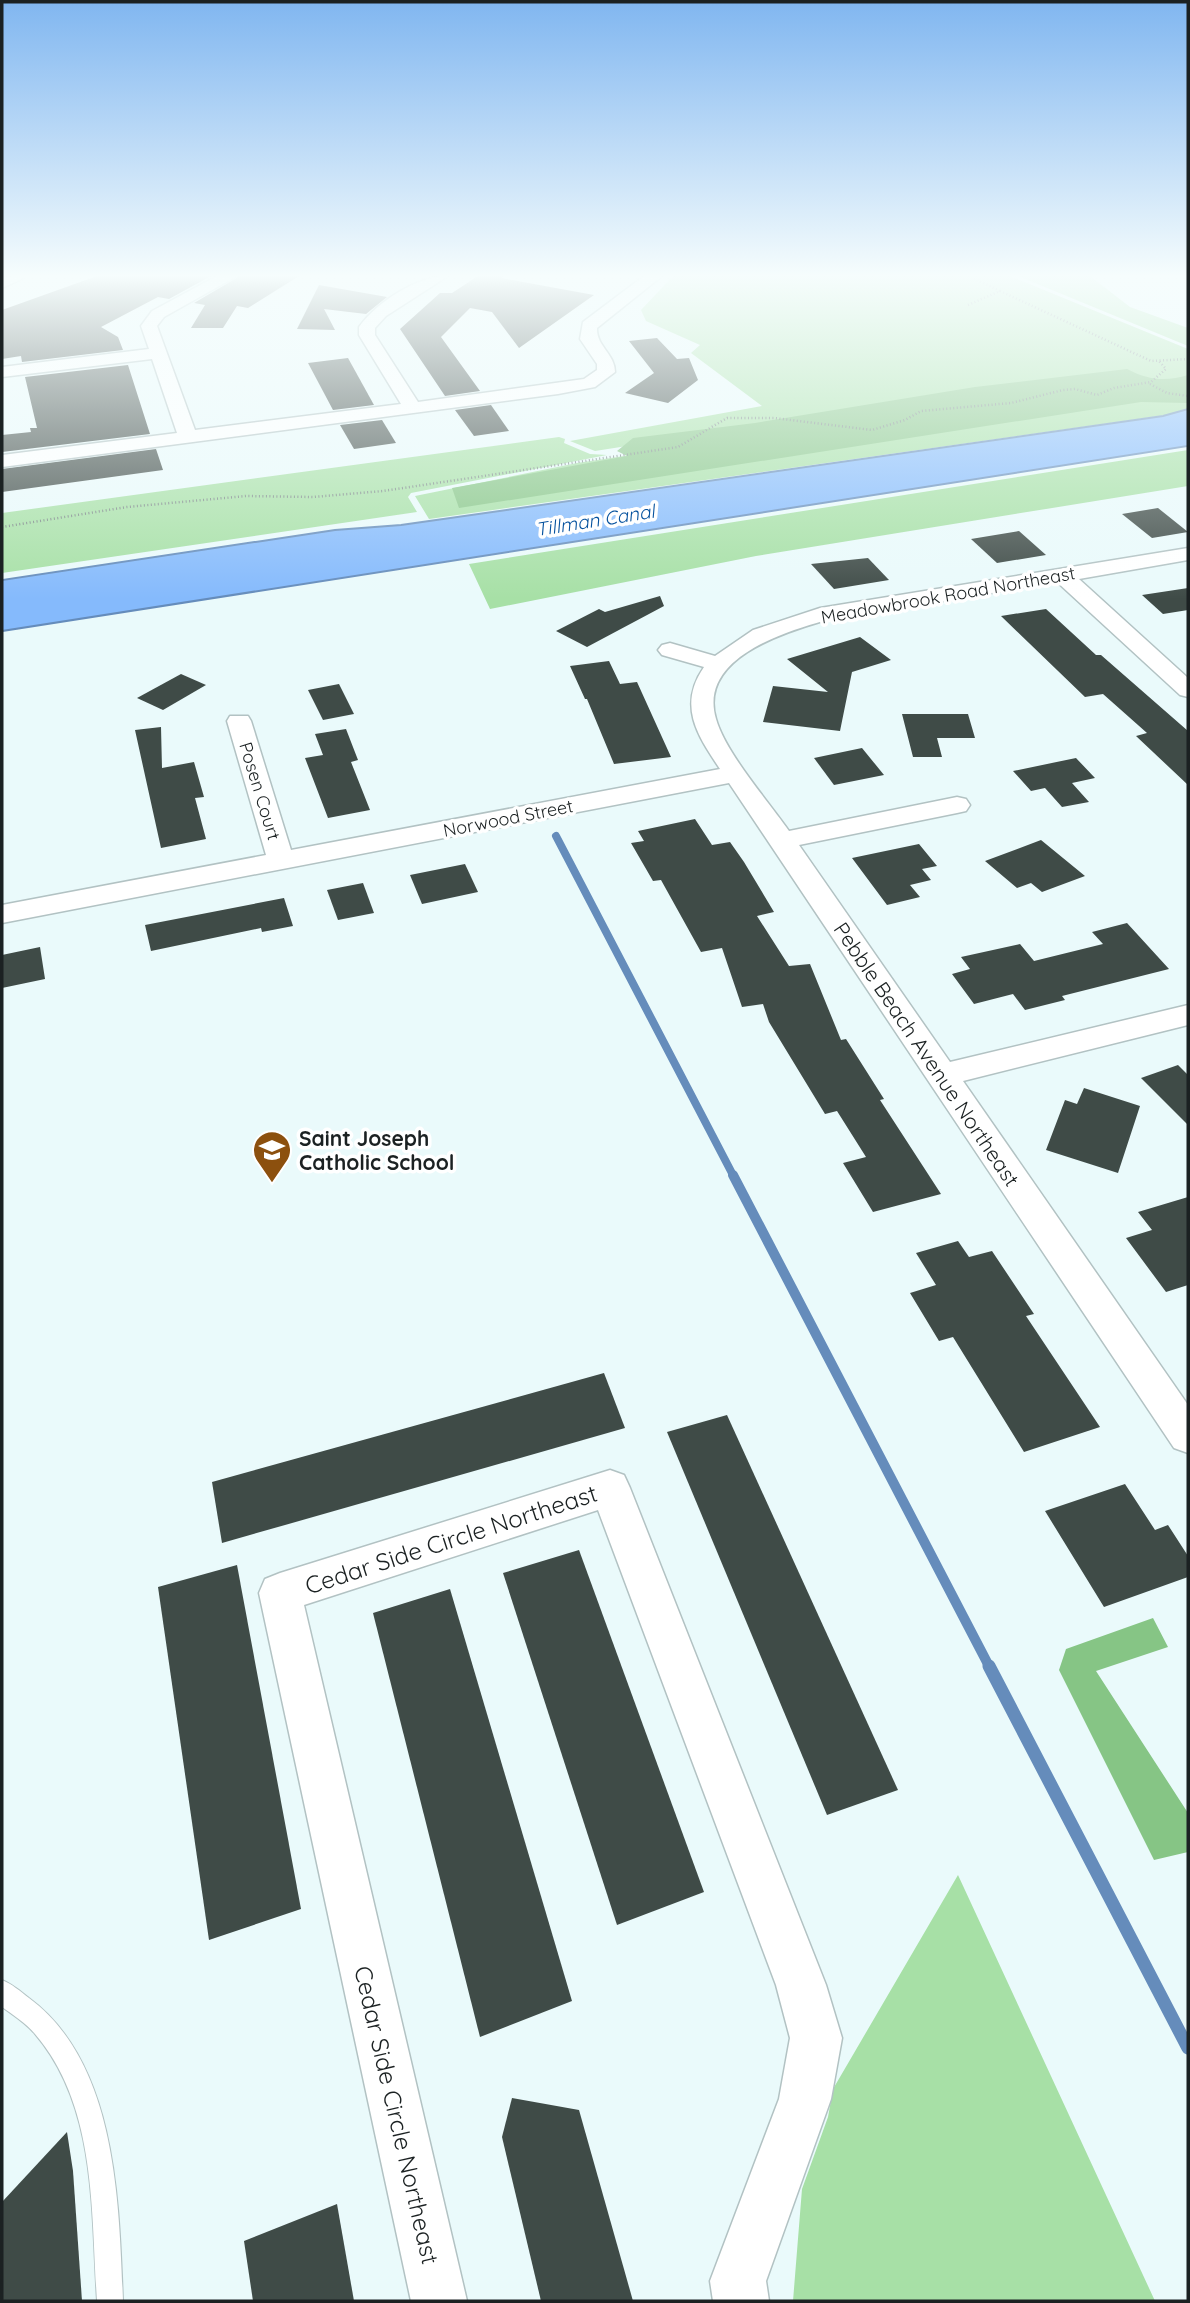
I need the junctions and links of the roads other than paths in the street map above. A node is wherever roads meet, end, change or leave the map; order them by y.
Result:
1 (168, 383) edge
2 (398, 383) edge
3 (582, 383) edge
4 (413, 408) junction
5 (188, 436) junction
6 (2, 461) edge
7 (1188, 554) edge
8 (1062, 575) junction
9 (670, 650) dead end
10 (718, 664) junction
11 (1188, 690) edge
12 (239, 721) dead end
13 (736, 774) junction
14 (957, 805) dead end
15 (782, 841) junction
16 (281, 861) junction
17 (2, 914) edge
18 (1188, 1015) edge
19 (941, 1075) junction
20 (1188, 1436) edge
21 (2, 1992) edge
22 (110, 2301) edge
23 (439, 2301) edge
24 (741, 2301) edge

1 - 5 street
2 - 4 street
3 - 4 street
4 - 5 street
5 - 6 street
7 - 8 street, Meadowbrook Road Northeast
8 - 10 street, Meadowbrook Road Northeast
8 - 11 street
9 - 10 street
10 - 13 street, Pebble Beach Avenue Northeast
12 - 16 street, Posen Court
13 - 15 street, Pebble Beach Avenue Northeast
13 - 16 street, Norwood Street
14 - 15 street
15 - 19 street, Pebble Beach Avenue Northeast
16 - 17 street, Norwood Street
18 - 19 street
19 - 20 street, Pebble Beach Avenue Northeast
21 - 22 lane
23 - 24 street, Cedar Side Circle Northeast

